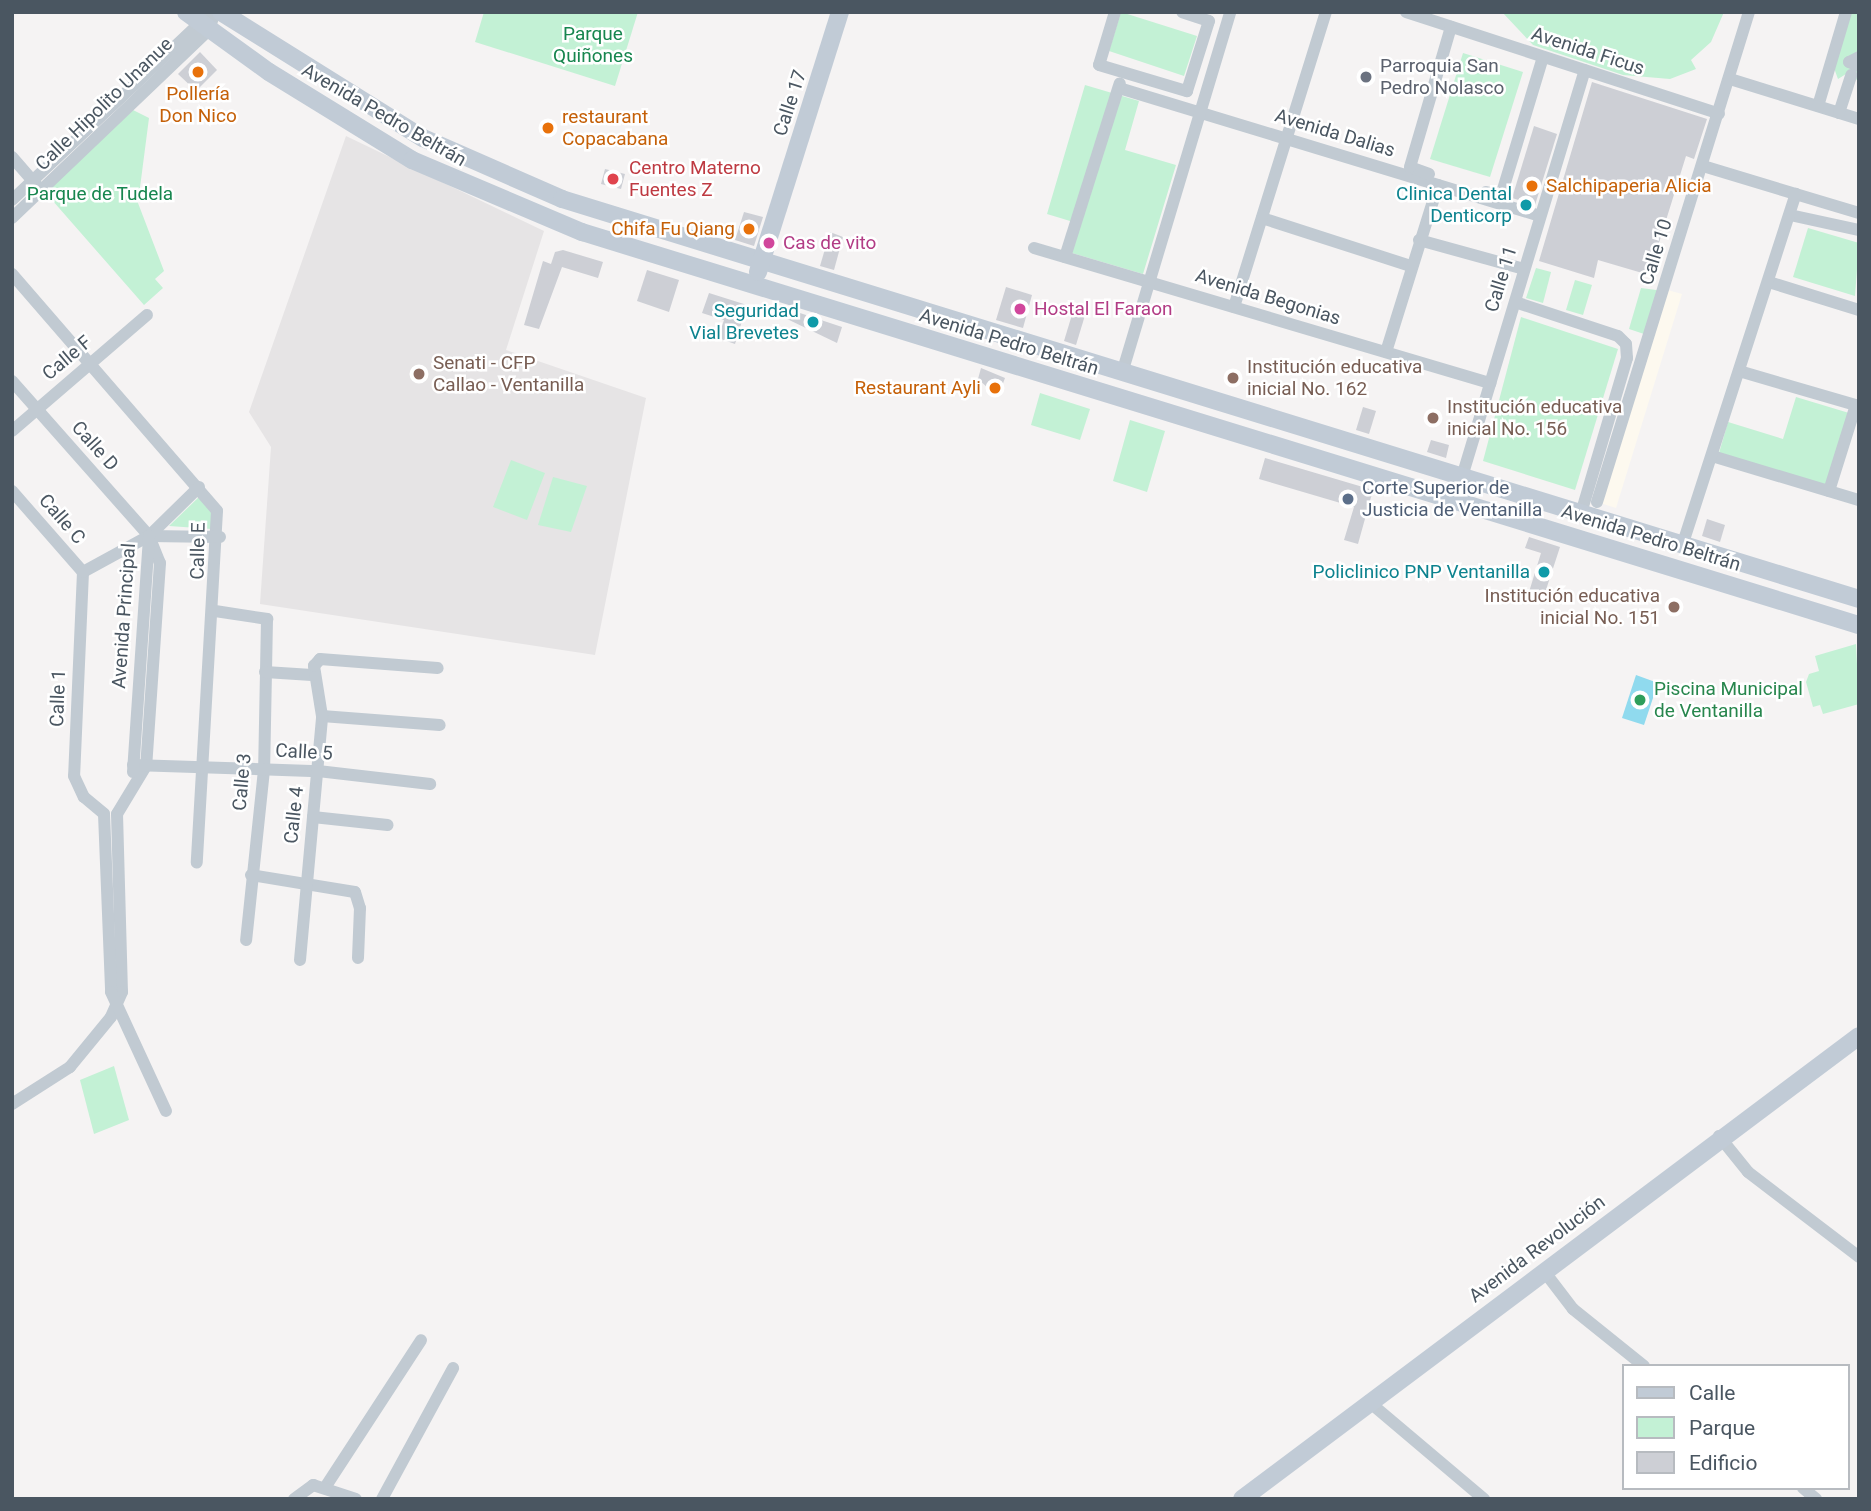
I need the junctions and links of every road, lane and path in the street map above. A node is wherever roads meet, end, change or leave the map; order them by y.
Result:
1 (215, 12) edge
2 (221, 12) edge
3 (841, 12) edge
4 (1115, 12) edge
5 (1182, 12) edge
6 (1230, 12) edge
7 (1326, 12) edge
8 (1406, 12) edge
9 (1749, 12) edge
10 (1846, 12) edge
11 (200, 19) edge
12 (1451, 27) junction
13 (1543, 57) junction
14 (1857, 60) edge
15 (1585, 71) junction
16 (1123, 72) junction
17 (1730, 79) junction
18 (1119, 88) junction
19 (1818, 106) junction
20 (1200, 113) junction
21 (1839, 113) junction
22 (1719, 114) junction
23 (1858, 118) edge
24 (1287, 139) junction
25 (12, 158) edge
26 (1703, 166) junction
27 (1438, 185) junction
28 (37, 187) junction
29 (1796, 194) junction
30 (12, 200) edge
31 (1859, 213) edge
32 (1790, 215) junction
33 (1540, 216) junction
34 (12, 218) edge
35 (1262, 218) junction
36 (1859, 230) edge
37 (1419, 240) junction
38 (1034, 248) dead end
39 (1065, 257) junction
40 (761, 263) junction
41 (1411, 265) junction
42 (1524, 269) junction
43 (12, 274) edge
44 (1149, 282) junction
45 (1772, 283) junction
46 (754, 286) junction
47 (1515, 302) junction
48 (1234, 307) junction
49 (1859, 310) edge
50 (148, 315) dead end
51 (1386, 352) junction
52 (90, 364) junction
53 (1739, 371) junction
54 (1122, 373) junction
55 (12, 381) edge
56 (1490, 383) junction
57 (1857, 406) edge
58 (37, 410) junction
59 (1266, 417) junction
60 (12, 431) edge
61 (1259, 441) junction
62 (1712, 456) junction
63 (1462, 477) junction
64 (199, 487) junction
65 (12, 491) edge
66 (1829, 491) junction
67 (1455, 500) junction
68 (1859, 500) edge
69 (1597, 502) dead end
70 (1581, 513) junction
71 (149, 536) junction
72 (219, 537) junction
73 (1683, 543) junction
74 (83, 572) junction
75 (1859, 600) edge
76 (215, 611) junction
77 (1859, 625) edge
78 (438, 668) dead end
79 (265, 672) junction
80 (312, 675) junction
81 (322, 716) junction
82 (440, 725) dead end
83 (140, 766) junction
84 (264, 769) junction
85 (205, 770) junction
86 (318, 771) junction
87 (430, 784) dead end
88 (111, 814) junction
89 (313, 817) junction
90 (388, 825) dead end
91 (197, 862) dead end
92 (251, 875) junction
93 (307, 883) junction
94 (246, 940) dead end
95 (358, 958) dead end
96 (300, 960) dead end
97 (116, 1007) junction
98 (1859, 1036) edge
99 (12, 1104) edge
100 (166, 1111) dead end
101 (1719, 1136) junction
102 (1859, 1257) edge
103 (1544, 1271) junction
104 (421, 1340) dead end
105 (1642, 1364) edge
106 (453, 1368) dead end
107 (1368, 1401) junction
108 (326, 1486) junction
109 (294, 1499) edge
110 (356, 1499) edge
111 (382, 1499) edge
112 (1242, 1499) edge
113 (1484, 1499) edge

1 - 11 street, Calle Hipolito Unanue
2 - 40 main road, Avenida Pedro Beltrán
3 - 40 main road, Calle 17
4 - 16 street
5 - 16 street
6 - 20 street
7 - 24 street
8 - 12 street, Avenida Ficus
9 - 17 street, Calle 10
10 - 19 street
11 - 28 street, Calle Hipolito Unanue
11 - 46 main road, Avenida Pedro Beltrán
12 - 13 street, Avenida Ficus
12 - 13 street, Avenida Dalias
13 - 15 street, Avenida Ficus
14 - 21 street
15 - 22 street, Avenida Ficus
15 - 33 street, Calle 11
16 - 18 street
17 - 19 street
17 - 22 street, Calle 10
18 - 20 street, Avenida Dalias
18 - 39 street
19 - 21 street
20 - 24 street, Avenida Dalias
20 - 44 street
21 - 23 street
22 - 26 street, Calle 10
24 - 27 street, Avenida Dalias
24 - 35 street
25 - 28 street
26 - 29 street
26 - 69 street, Calle 10
27 - 33 street, Avenida Dalias
27 - 37 street
28 - 30 street, Calle Hipolito Unanue
28 - 34 street, Calle Hipolito Unanue
29 - 31 street
29 - 32 street
32 - 36 street
32 - 45 street
33 - 42 street, Calle 11
35 - 41 street
35 - 48 street
37 - 41 street
37 - 42 street
38 - 39 street, Avenida Begonias
39 - 44 street, Avenida Begonias
40 - 46 main road, Calle 17
40 - 54 main road, Avenida Pedro Beltrán
41 - 51 street
42 - 47 street, Calle 11
43 - 52 street, Calle E
44 - 48 street, Avenida Begonias
44 - 54 street
45 - 49 street
45 - 53 street
46 - 61 main road, Avenida Pedro Beltrán
47 - 56 street, Calle 11
47 - 70 street
48 - 51 street, Avenida Begonias
50 - 52 street, Calle F
51 - 56 street, Avenida Begonias
52 - 58 street, Calle F
52 - 64 street, Calle E
53 - 57 street
53 - 62 street
54 - 59 main road, Avenida Pedro Beltrán
55 - 58 street, Calle D
56 - 63 street, Calle 11
57 - 66 street
58 - 60 street, Calle F
58 - 71 street, Calle D
59 - 61 main road
59 - 63 main road, Avenida Pedro Beltrán
61 - 67 main road, Avenida Pedro Beltrán
62 - 66 street
62 - 73 street
63 - 67 street, Calle 11
63 - 70 main road, Avenida Pedro Beltrán
64 - 71 street
64 - 72 street, Calle E
65 - 74 street, Calle C
66 - 68 street
67 - 77 main road, Avenida Pedro Beltrán
70 - 73 main road, Avenida Pedro Beltrán
71 - 72 street
71 - 74 street
71 - 83 street, Avenida Principal
72 - 76 street, Calle E
73 - 75 main road, Avenida Pedro Beltrán
74 - 88 street, Calle 1
76 - 79 street, Calle 3
76 - 85 street, Calle E
78 - 80 street
79 - 80 street
79 - 84 street, Calle 3
80 - 81 street, Calle 4
81 - 82 street
81 - 86 street, Calle 4
83 - 85 street, Calle 5
83 - 88 street
84 - 85 street, Calle 5
84 - 86 street, Calle 5
84 - 92 street, Calle 3
85 - 91 street, Calle E
86 - 87 street, Calle 5
86 - 89 street, Calle 4
88 - 97 street
88 - 97 street
89 - 90 street
89 - 93 street, Calle 4
92 - 93 street
92 - 94 street, Calle 3
93 - 95 street
93 - 96 street, Calle 4
97 - 99 street
97 - 100 street
98 - 101 main road, Avenida Revolución
101 - 102 street
101 - 103 main road, Avenida Revolución
103 - 105 street
103 - 107 main road, Avenida Revolución
104 - 108 street
106 - 111 street
107 - 112 main road, Avenida Revolución
107 - 113 street
108 - 109 street
108 - 110 street

